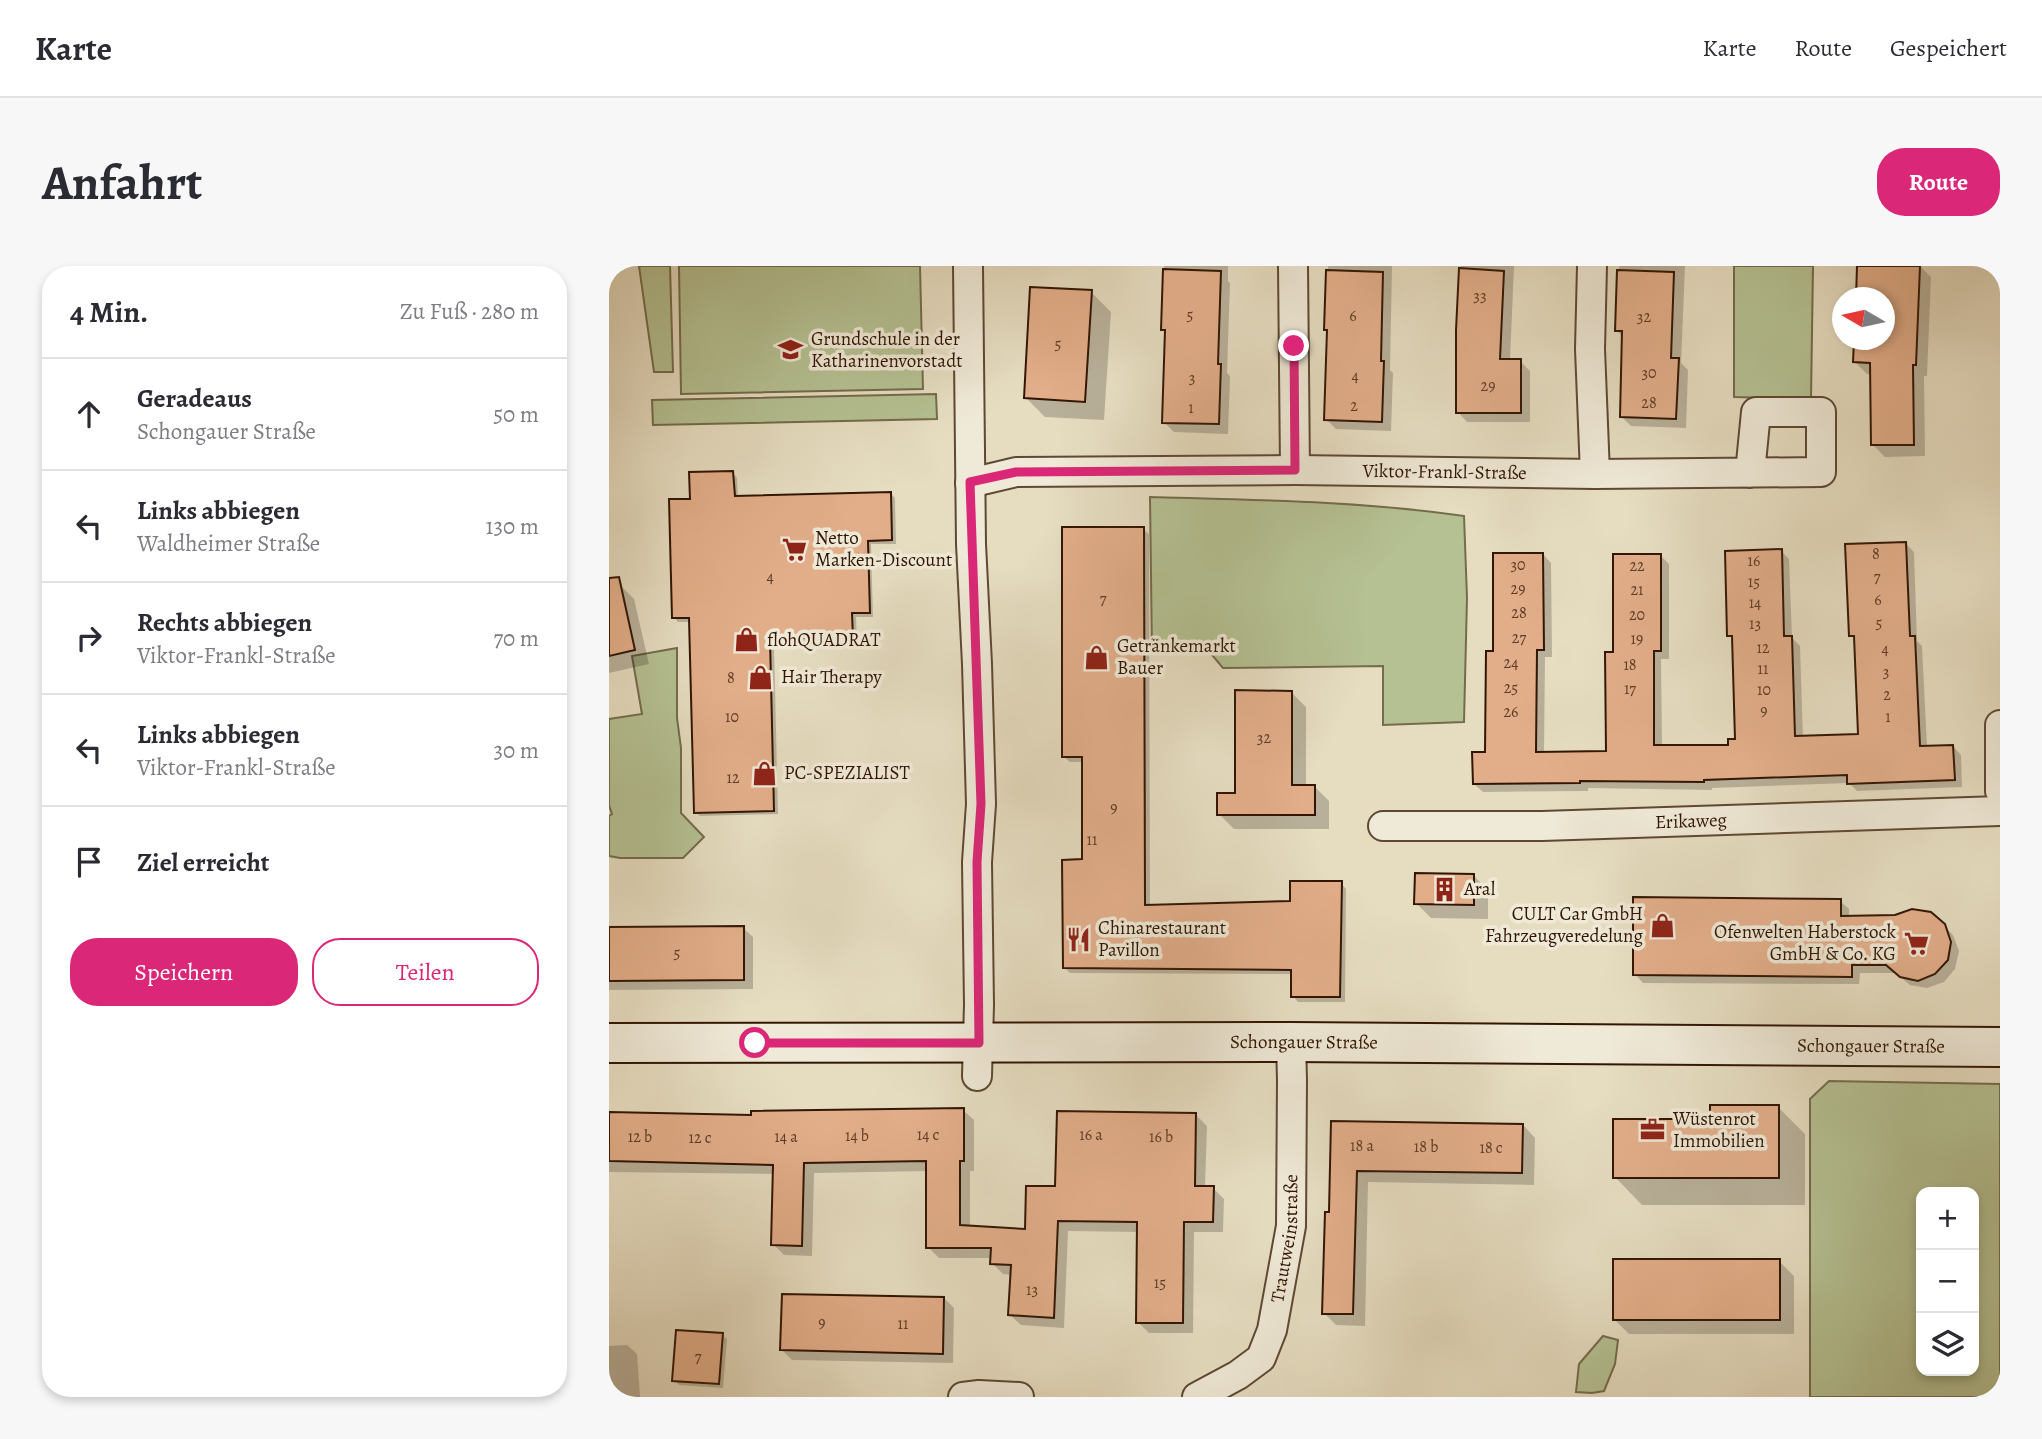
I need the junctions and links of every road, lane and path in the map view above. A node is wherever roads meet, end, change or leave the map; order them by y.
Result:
1 (968, 266) edge
2 (1293, 266) edge
3 (1592, 266) edge
4 (1295, 470) junction
5 (1750, 473) dead end
6 (1595, 474) junction
7 (970, 482) junction
8 (2000, 725) edge
9 (2000, 747) edge
10 (2000, 791) edge
11 (2000, 811) edge
12 (1383, 826) dead end
13 (1291, 1042) junction
14 (609, 1043) edge
15 (2000, 1046) edge
16 (978, 1060) junction
17 (963, 1397) edge
18 (1019, 1397) edge
19 (1198, 1397) edge

1 - 7 street
2 - 4 street
3 - 6 street
4 - 6 street, Viktor-Frankl-Straße
4 - 7 street, Viktor-Frankl-Straße
5 - 6 street, Viktor-Frankl-Straße
7 - 16 street
8 - 9 street
9 - 10 street
11 - 12 street, Erikaweg
13 - 15 main road, Schongauer Straße
13 - 16 main road, Schongauer Straße
13 - 19 street, Trautweinstraße
14 - 16 main road, Schongauer Straße
17 - 18 street

